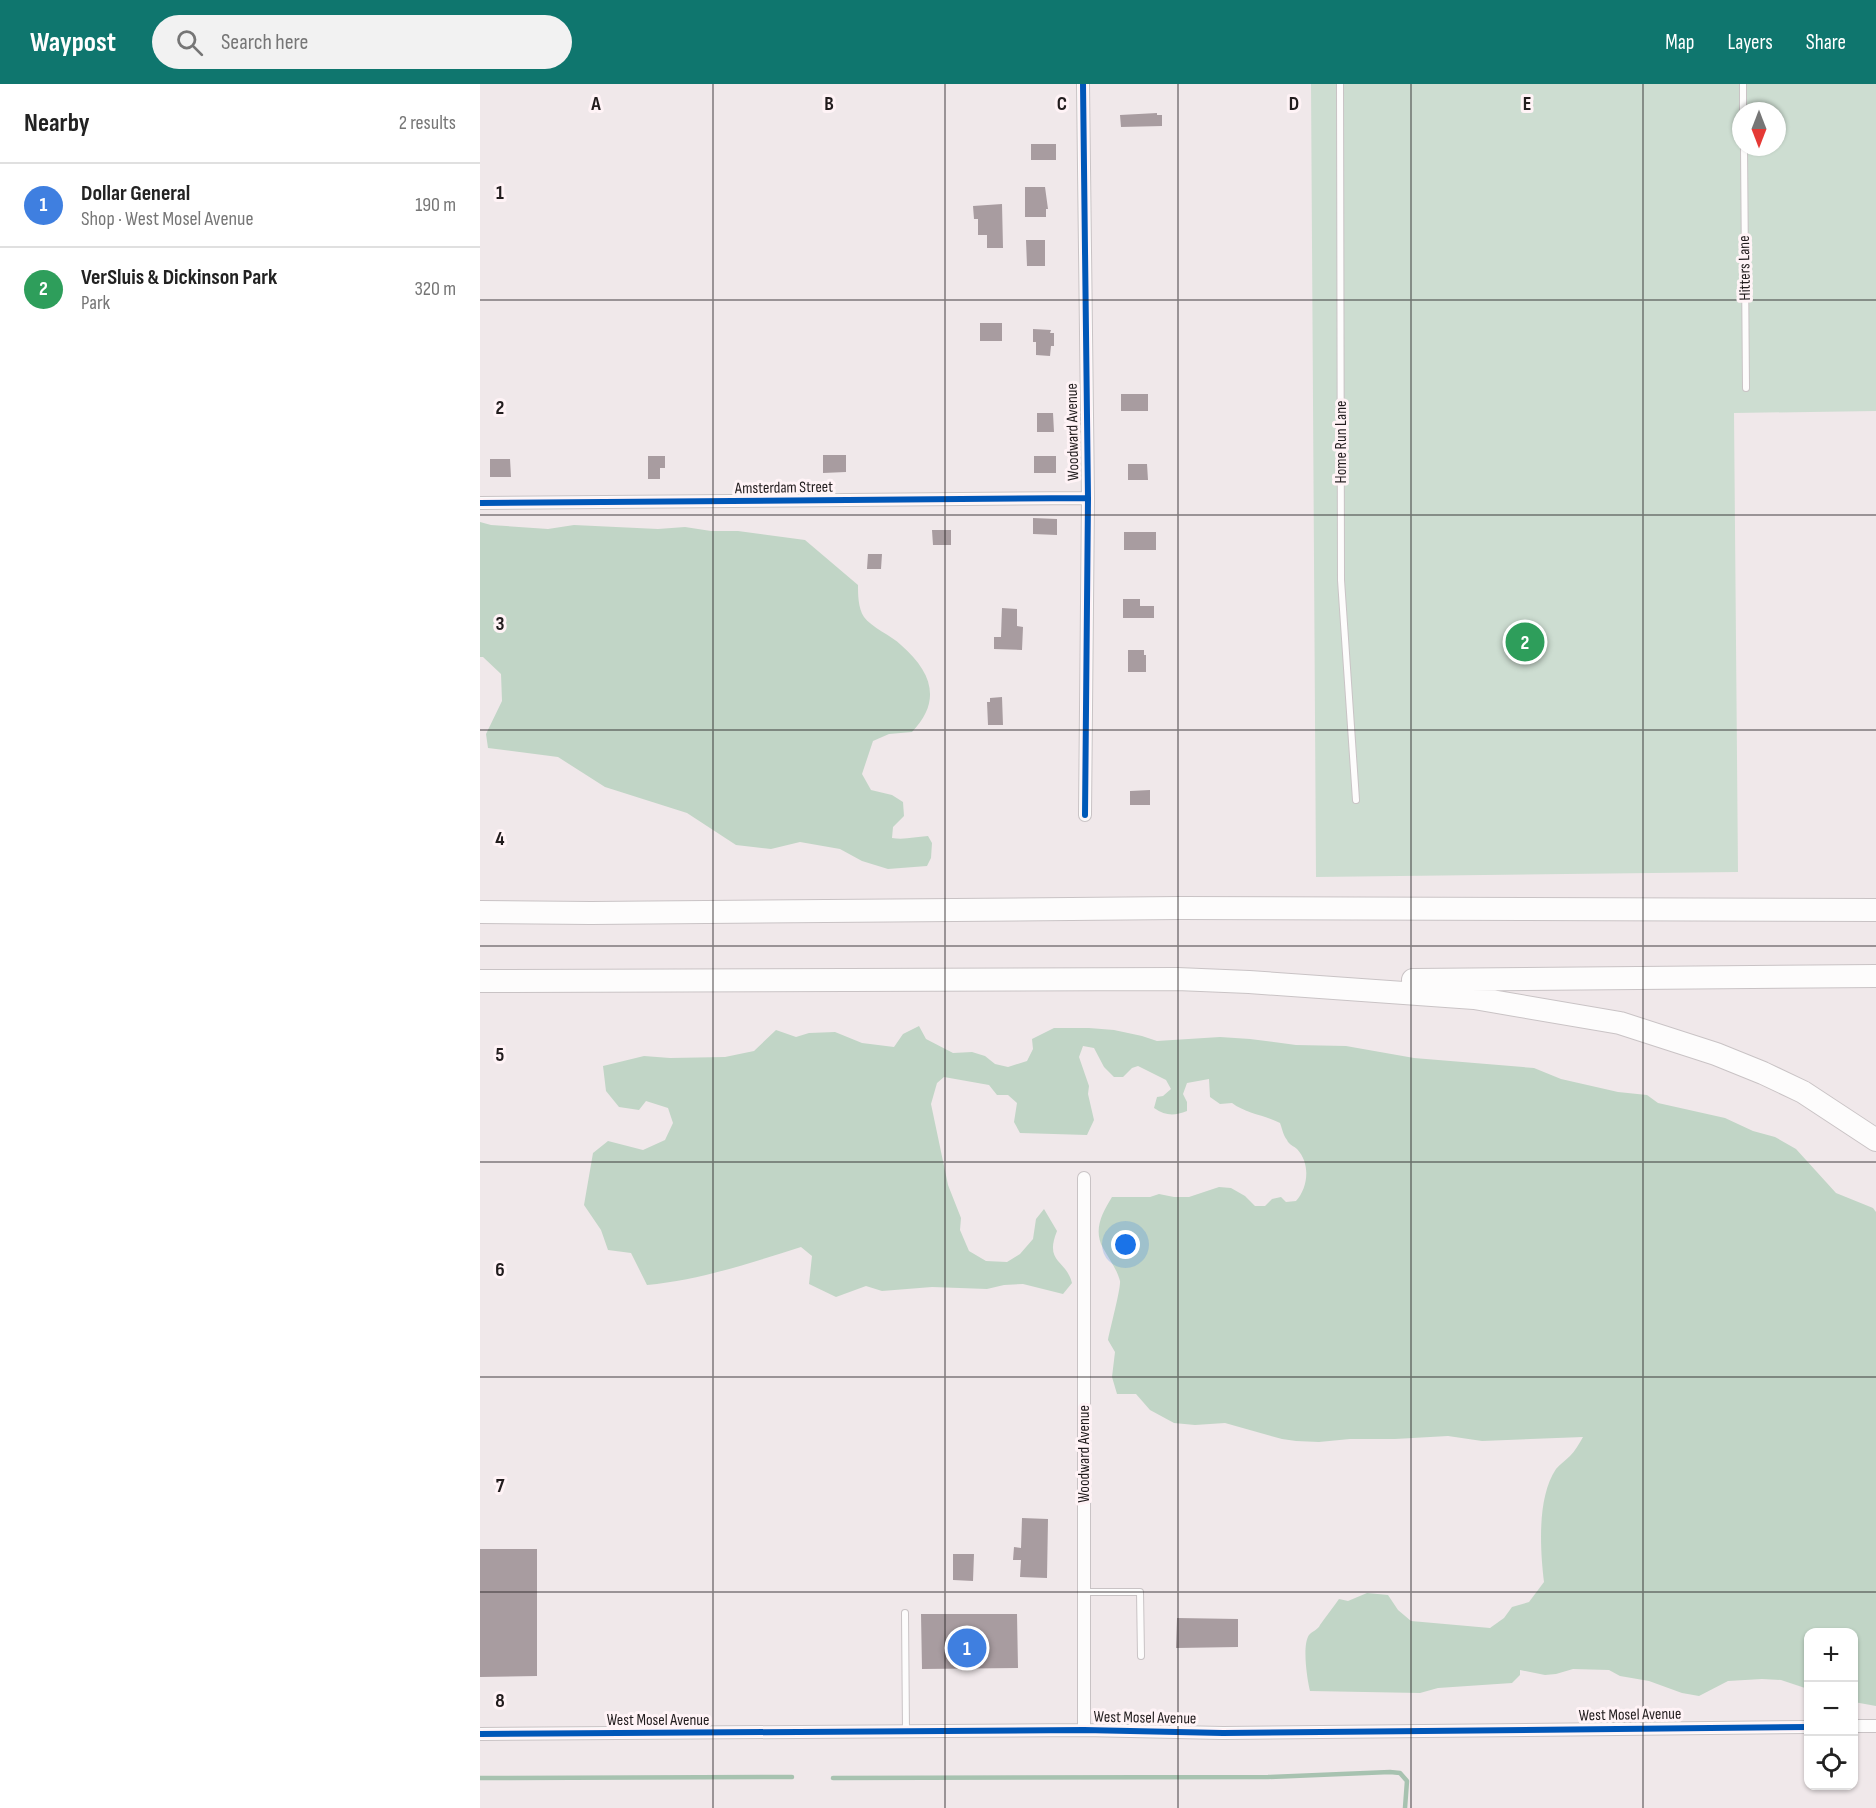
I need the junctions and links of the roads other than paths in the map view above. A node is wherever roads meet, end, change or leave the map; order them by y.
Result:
1 (1083, 84) edge
2 (1340, 84) edge
3 (1743, 84) edge
4 (1743, 102) edge
5 (1744, 156) edge
6 (1746, 388) dead end
7 (1088, 498) junction
8 (480, 503) edge
9 (1356, 800) dead end
10 (1085, 815) dead end
11 (1876, 893) edge
12 (1720, 909) junction
13 (1876, 910) edge
14 (480, 912) edge
15 (1876, 976) edge
16 (480, 981) edge
17 (1249, 982) junction
18 (1876, 1140) edge
19 (1084, 1178) dead end
20 (1084, 1592) junction
21 (905, 1613) dead end
22 (1141, 1656) dead end
23 (1858, 1726) edge
24 (1876, 1726) edge
25 (1804, 1727) edge
26 (1084, 1730) junction
27 (906, 1731) junction
28 (480, 1734) edge

1 - 7 street, Woodward Avenue
2 - 9 lane, Home Run Lane
3 - 4 lane
5 - 6 lane, Hitters Lane
7 - 8 street, Amsterdam Street
7 - 10 street, Woodward Avenue
11 - 12 highway
12 - 13 highway
12 - 14 highway
15 - 17 highway
16 - 17 highway
17 - 18 highway
19 - 20 street, Woodward Avenue
20 - 22 lane
20 - 26 street, Woodward Avenue
21 - 27 lane
23 - 24 street
25 - 26 street, West Mosel Avenue
26 - 27 street, West Mosel Avenue
27 - 28 street, West Mosel Avenue

